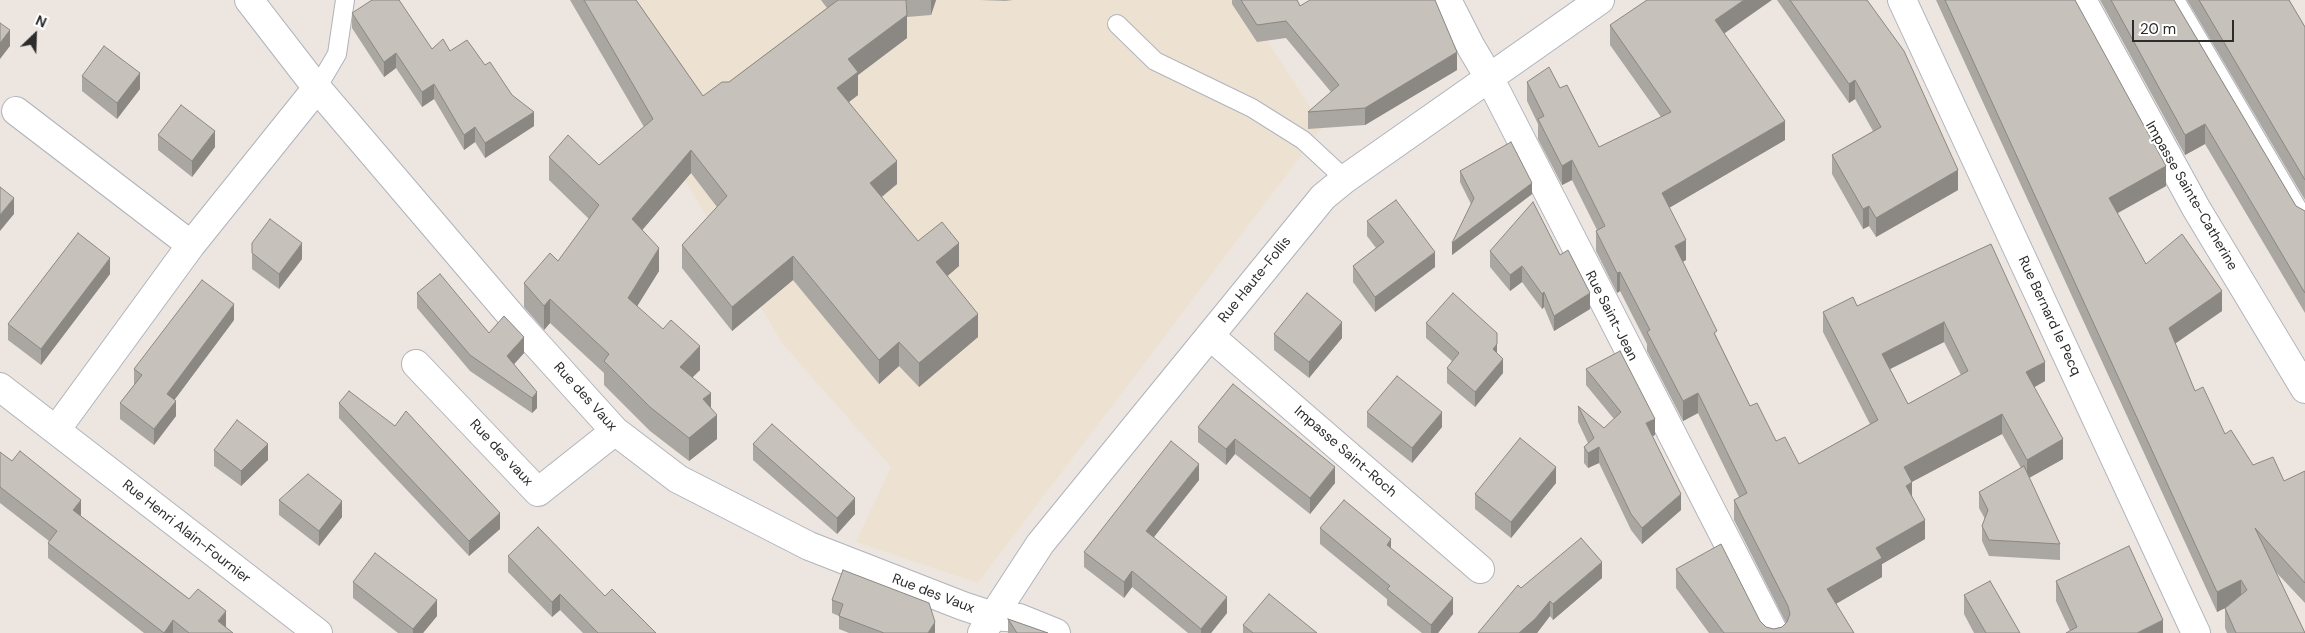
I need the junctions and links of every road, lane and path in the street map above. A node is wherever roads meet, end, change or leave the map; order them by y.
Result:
1 (248, 0) edge
2 (345, 0) edge
3 (1447, 0) edge
4 (1600, 0) edge
5 (1902, 0) edge
6 (2082, 0) edge
7 (2175, 0) edge
8 (1117, 24) dead end
9 (1490, 79) junction
10 (317, 88) junction
11 (16, 111) dead end
12 (1345, 179) junction
13 (2305, 221) edge
14 (191, 245) junction
15 (1210, 336) junction
16 (416, 364) dead end
17 (0, 387) edge
18 (2305, 390) edge
19 (56, 430) junction
20 (615, 431) junction
21 (1480, 569) dead end
22 (988, 624) edge
23 (2195, 632) edge
24 (318, 633) edge
25 (1056, 633) edge
26 (1774, 633) edge

1 - 10 street, Rue des Vaux
2 - 10 lane
3 - 9 street, Rue Saint-Jean
4 - 9 street, Rue Haute-Follis
5 - 23 street, Rue Bernard le Pecq
6 - 18 street, Impasse Sainte-Catherine
7 - 13 lane
8 - 12 lane
9 - 12 street, Rue Haute-Follis
9 - 26 street, Rue Saint-Jean
10 - 14 street
10 - 20 street, Rue des Vaux
11 - 14 street
12 - 15 street, Rue Haute-Follis
14 - 19 street
15 - 21 street, Impasse Saint-Roch
15 - 22 street, Rue Haute-Follis
16 - 20 street, Rue des vaux
17 - 19 street, Rue Henri Alain-Fournier
19 - 24 street, Rue Henri Alain-Fournier
20 - 22 street, Rue des Vaux
22 - 25 street, Rue des Vaux

